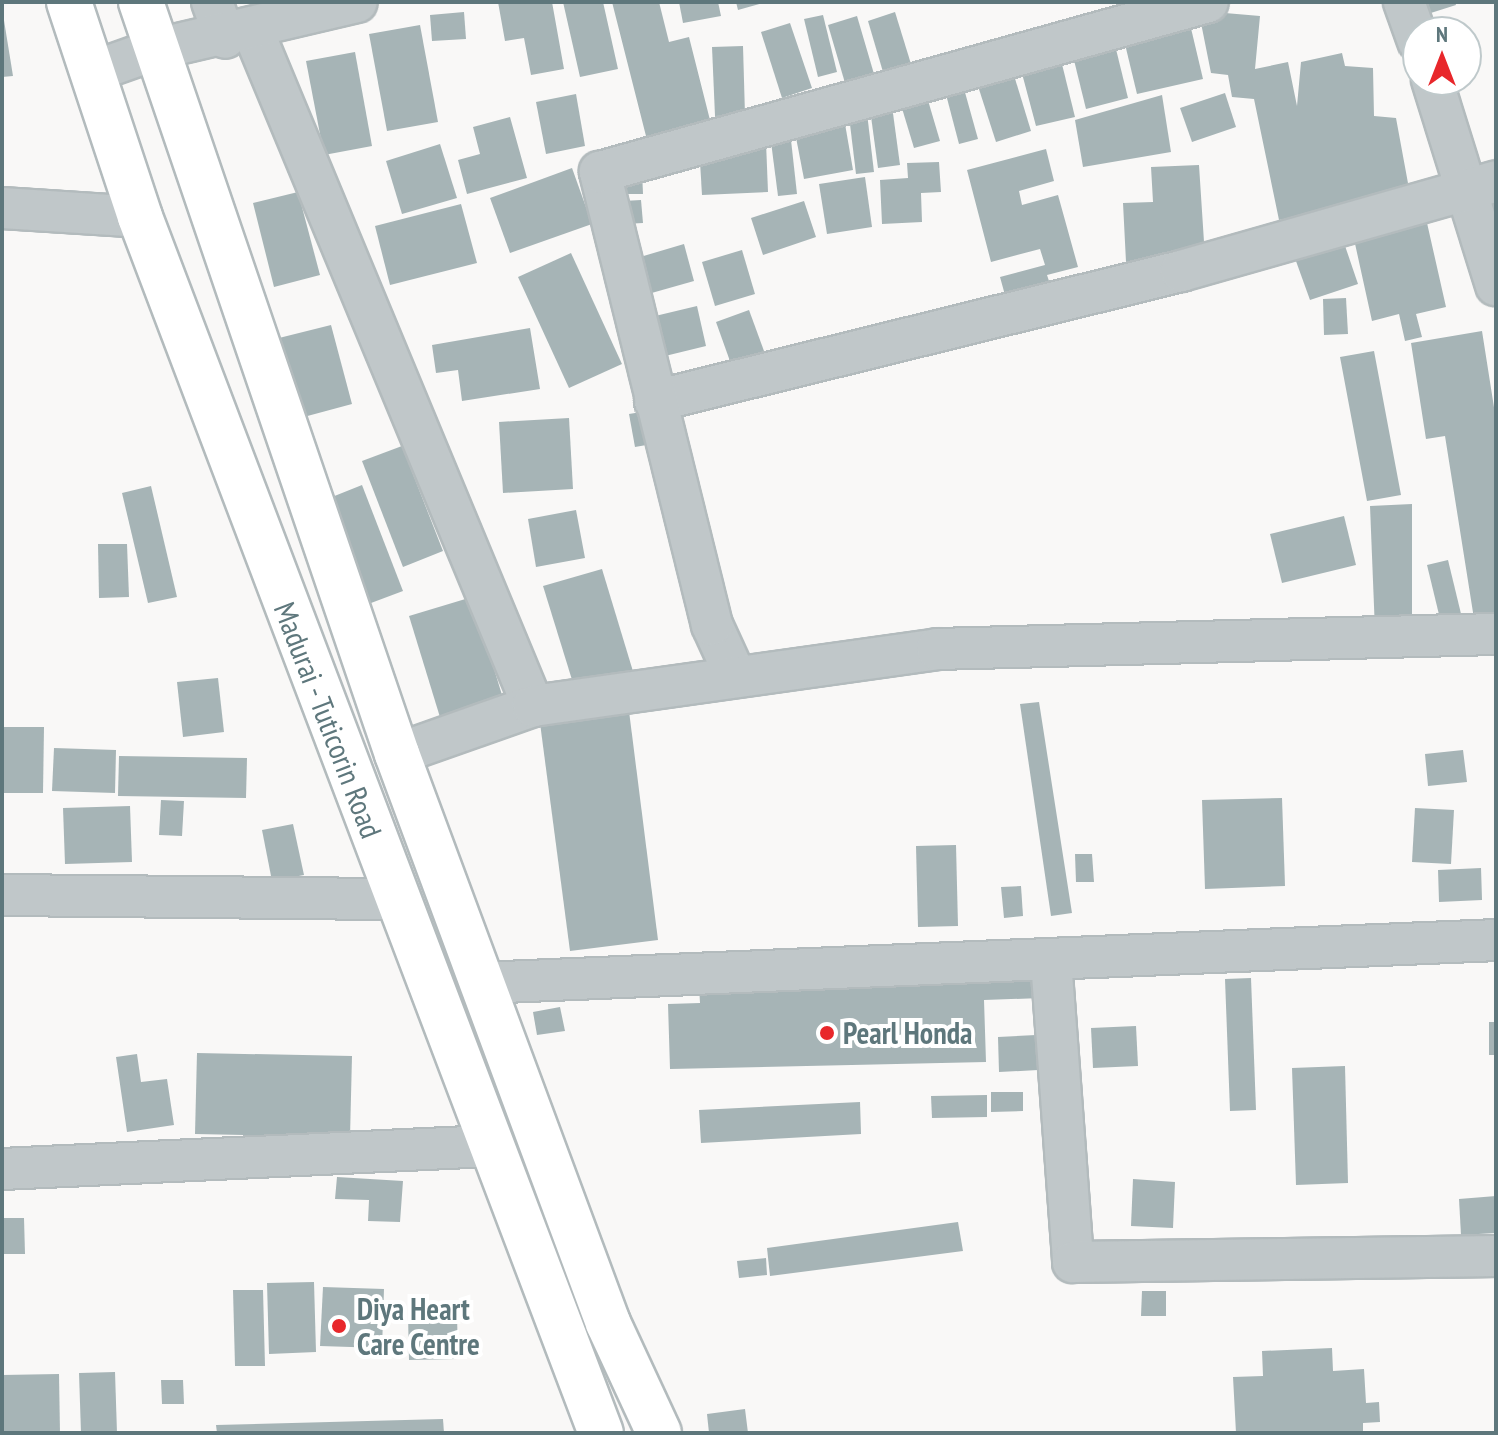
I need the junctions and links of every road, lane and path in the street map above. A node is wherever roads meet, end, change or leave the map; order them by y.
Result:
1 (69, 2) edge
2 (141, 2) edge
3 (357, 2) edge
4 (1208, 2) edge
5 (230, 24) edge
6 (157, 49) junction
7 (92, 72) junction
8 (1440, 96) edge
9 (1483, 185) edge
10 (2, 208) edge
11 (140, 217) junction
12 (1496, 285) edge
13 (655, 401) junction
14 (1496, 634) edge
15 (734, 673) junction
16 (533, 706) junction
17 (397, 754) junction
18 (2, 895) edge
19 (395, 899) junction
20 (1496, 940) edge
21 (1051, 960) junction
22 (480, 983) junction
23 (488, 1146) junction
24 (2, 1169) edge
25 (1496, 1256) edge
26 (601, 1433) edge
27 (659, 1433) edge

1 - 7 main road, Madurai - Tuticorin Road
2 - 6 main road, Madurai - Tuticorin Road
3 - 5 street
4 - 13 street
5 - 6 street
5 - 16 street
6 - 7 street
6 - 17 main road, Madurai - Tuticorin Road
7 - 11 main road, Madurai - Tuticorin Road
8 - 9 street
9 - 12 street
9 - 13 street
10 - 11 street
11 - 19 main road, Madurai - Tuticorin Road
13 - 15 street
14 - 15 street
15 - 16 street
16 - 17 street
17 - 22 main road, Madurai - Tuticorin Road
18 - 19 street
19 - 23 main road, Madurai - Tuticorin Road
20 - 21 street
21 - 22 street
21 - 25 street
22 - 27 main road, Madurai - Tuticorin Road
23 - 24 street
23 - 26 main road, Madurai - Tuticorin Road

